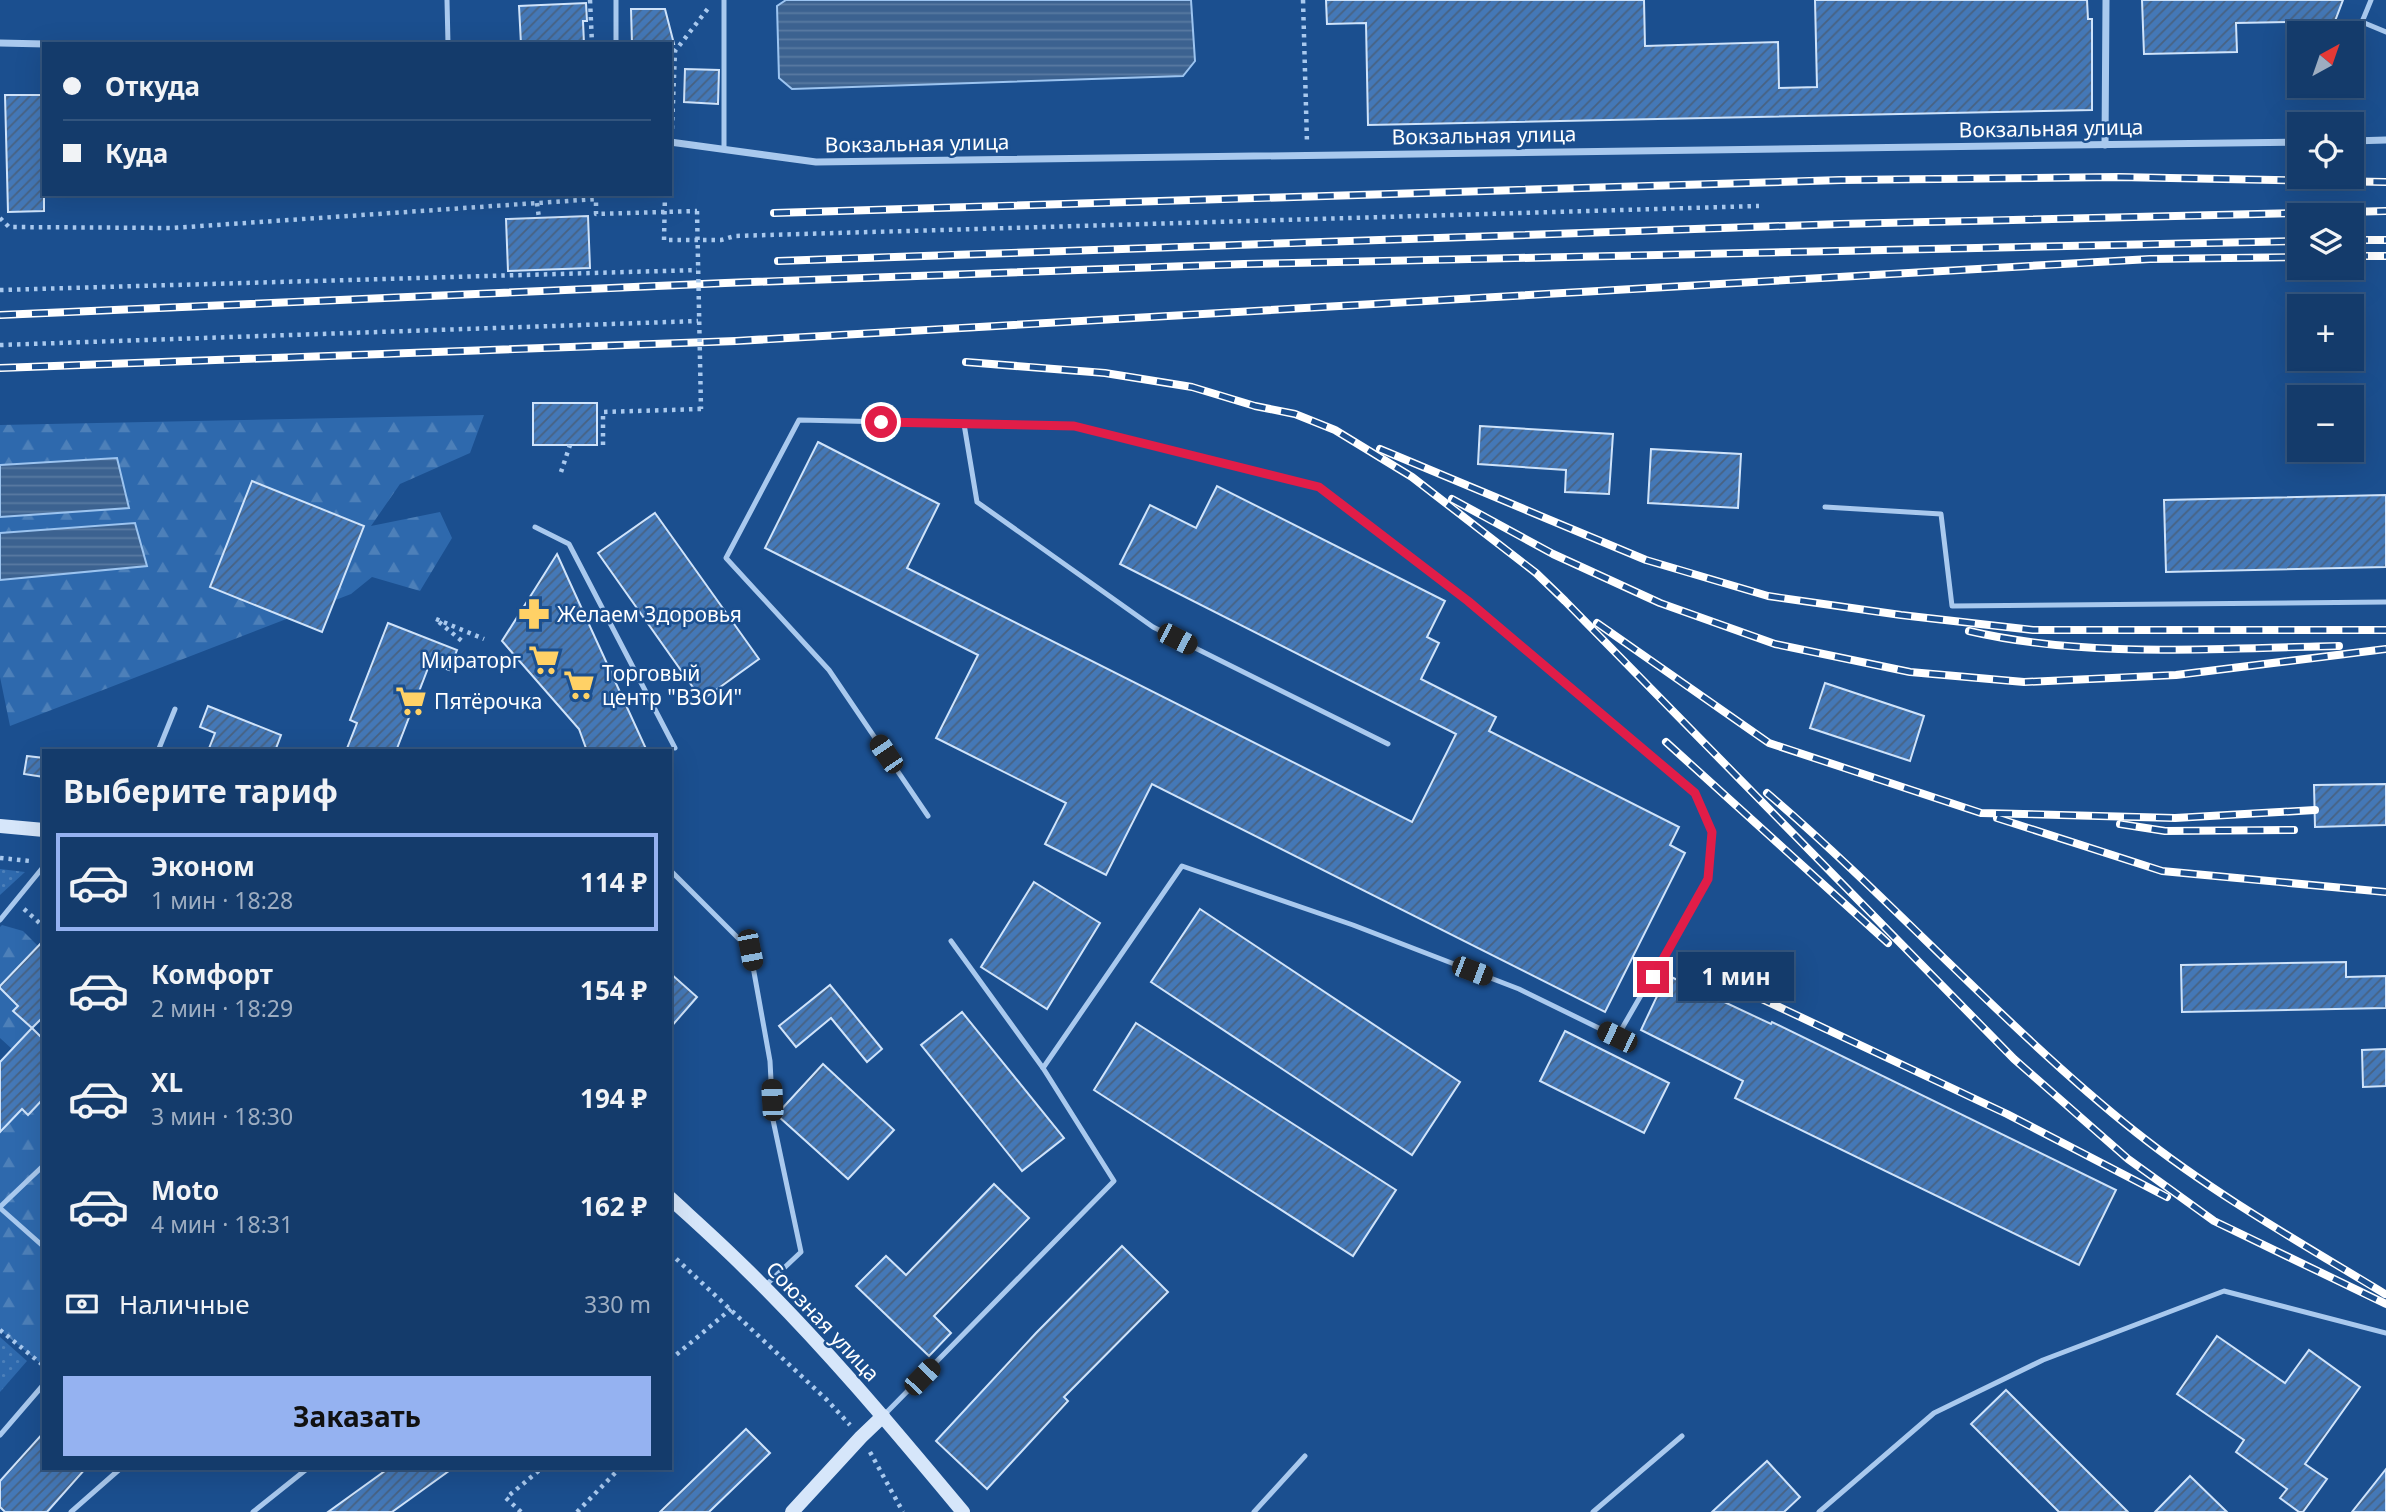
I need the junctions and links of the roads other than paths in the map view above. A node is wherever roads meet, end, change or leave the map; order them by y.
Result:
1 (447, 0) edge
2 (616, 0) edge
3 (724, 0) edge
4 (2106, 0) edge
5 (2371, 0) edge
6 (2386, 32) edge
7 (448, 42) edge
8 (616, 42) edge
9 (0, 43) edge
10 (42, 44) edge
11 (2386, 140) edge
12 (2364, 141) edge
13 (672, 142) edge
14 (2287, 142) edge
15 (2105, 145) junction
16 (724, 149) junction
17 (964, 424) junction
18 (1825, 507) dead end
19 (535, 527) dead end
20 (2386, 602) edge
21 (175, 709) dead end
22 (1388, 744) dead end
23 (675, 748) dead end
24 (159, 749) edge
25 (928, 816) dead end
26 (0, 826) edge
27 (42, 831) edge
28 (42, 868) edge
29 (672, 872) edge
30 (0, 920) edge
31 (951, 941) dead end
32 (1043, 1068) junction
33 (42, 1168) edge
34 (672, 1200) edge
35 (0, 1207) edge
36 (42, 1245) edge
37 (764, 1287) junction
38 (2386, 1333) edge
39 (42, 1386) edge
40 (883, 1416) junction
41 (0, 1435) edge
42 (1682, 1436) dead end
43 (1305, 1456) dead end
44 (119, 1470) edge
45 (306, 1470) edge
46 (71, 1512) edge
47 (253, 1512) edge
48 (792, 1512) edge
49 (963, 1512) edge
50 (1254, 1512) edge
51 (1593, 1512) edge
52 (1819, 1512) edge

1 - 7 lane
2 - 8 lane
3 - 16 lane
4 - 15 street
5 - 6 lane
9 - 10 street
11 - 12 street
13 - 16 street, Вокзальная улица
14 - 15 street, Вокзальная улица
15 - 16 street, Вокзальная улица
17 - 22 lane
17 - 25 lane
17 - 32 lane
18 - 20 lane
19 - 23 lane
21 - 24 lane
26 - 27 street
28 - 30 lane
29 - 37 lane
31 - 32 lane
32 - 40 lane
33 - 35 lane
34 - 37 street, Союзная улица
35 - 36 lane
37 - 40 street, Союзная улица
38 - 52 lane
39 - 41 lane
40 - 48 street
40 - 49 street, Союзная улица
42 - 51 lane
43 - 50 lane
44 - 46 lane
45 - 47 lane

